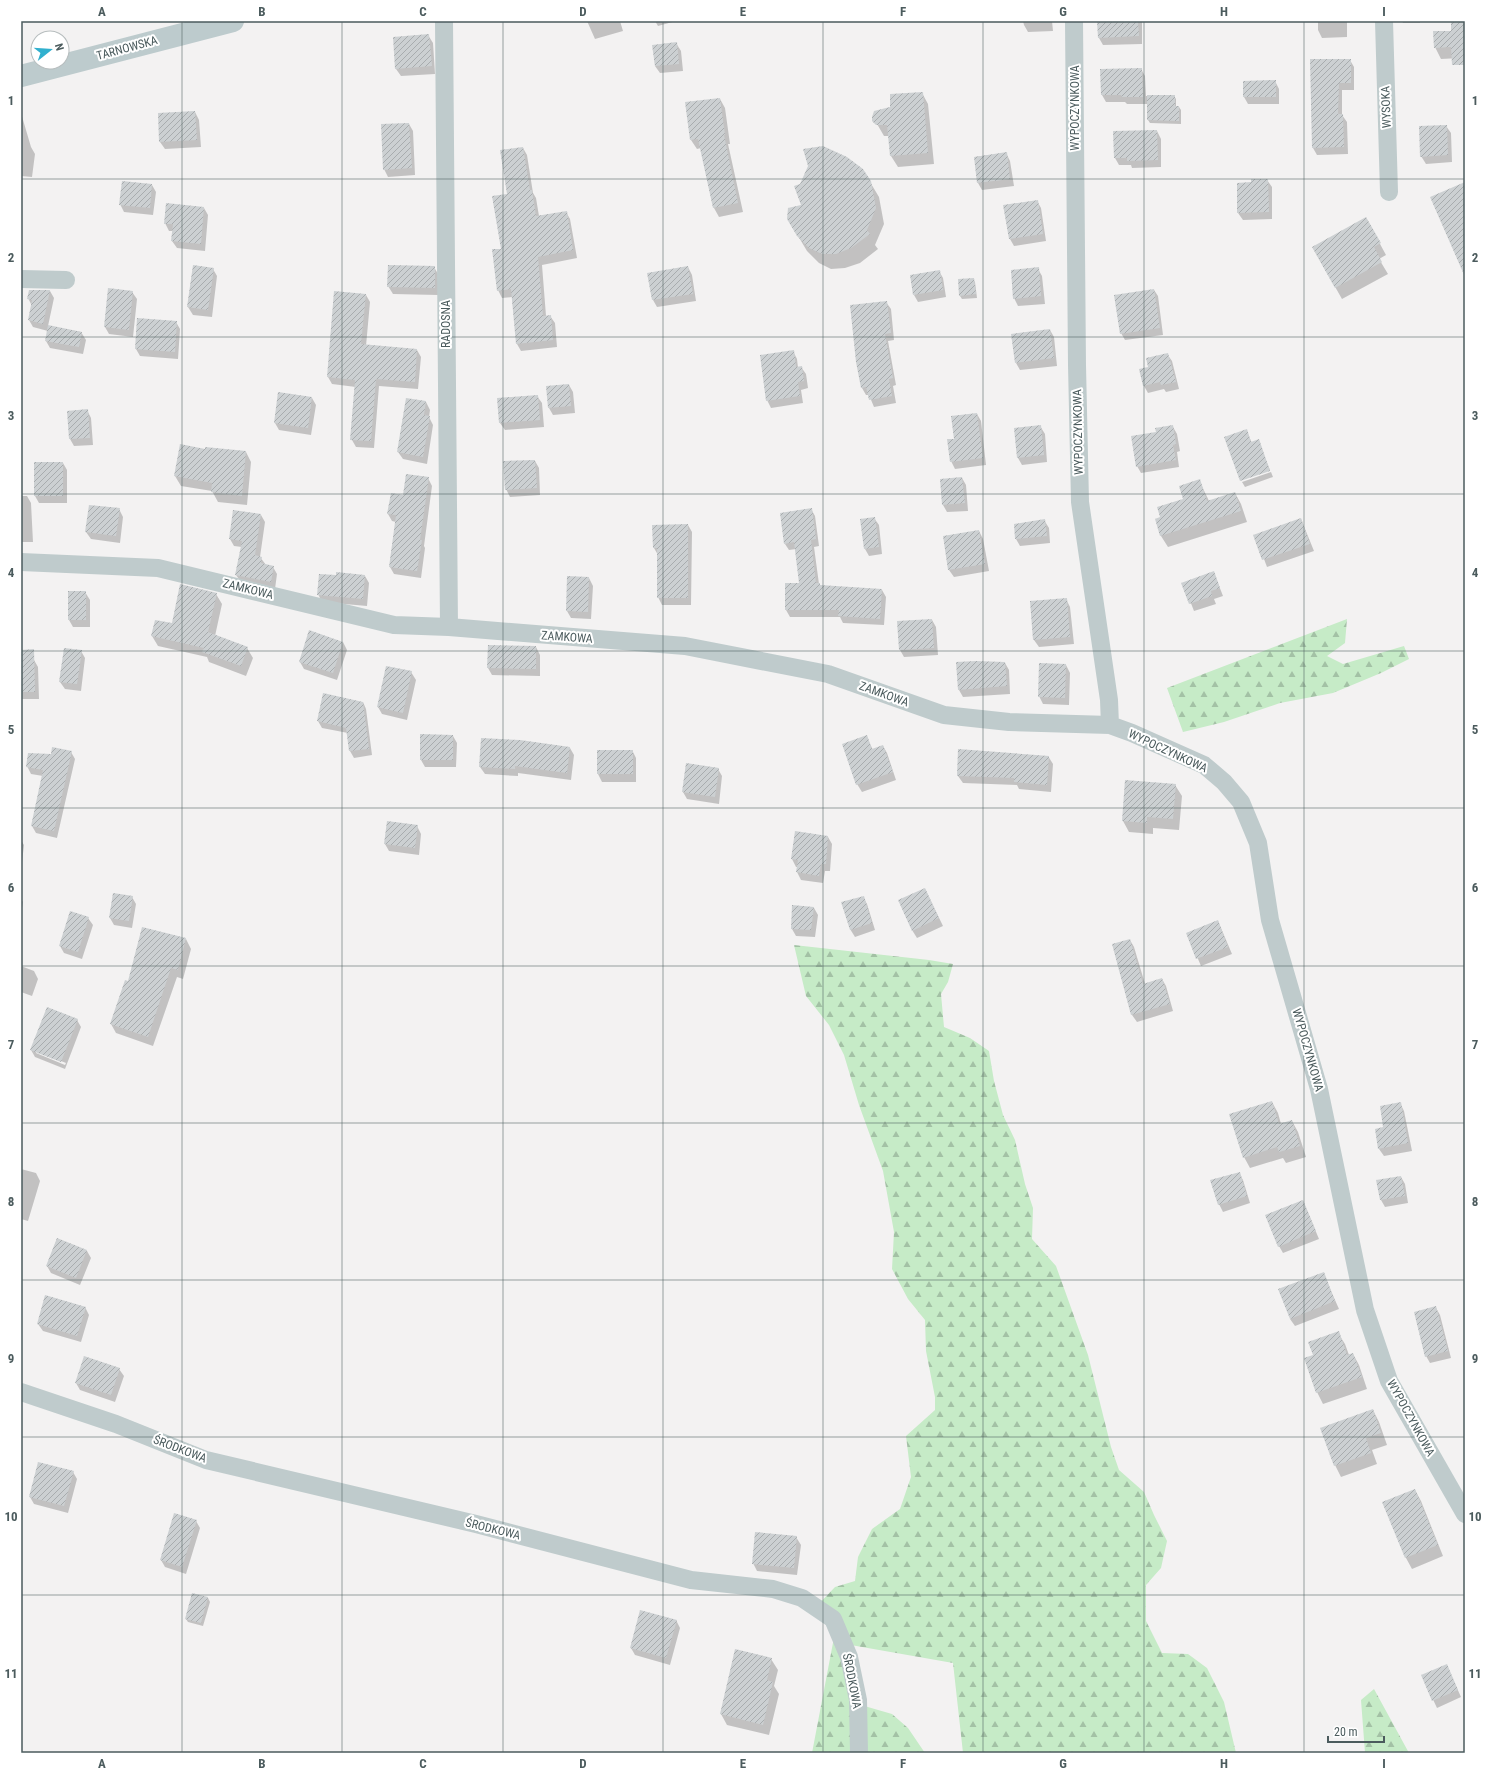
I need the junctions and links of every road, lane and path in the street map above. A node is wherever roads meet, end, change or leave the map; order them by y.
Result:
1 (233, 21) edge
2 (444, 21) edge
3 (1074, 21) edge
4 (1384, 21) edge
5 (21, 76) edge
6 (1389, 192) dead end
7 (21, 280) edge
8 (66, 280) dead end
9 (21, 562) edge
10 (448, 627) junction
11 (1110, 725) junction
12 (21, 1392) edge
13 (1465, 1514) edge
14 (859, 1753) edge

1 - 5 main road, TARNOWSKA
2 - 10 street, RADOSNA
3 - 11 street, WYPOCZYNKOWA
4 - 6 street, WYSOKA
7 - 8 street
9 - 10 street, ZAMKOWA
10 - 11 street, ZAMKOWA
11 - 13 street, WYPOCZYNKOWA
12 - 14 street, ŚRODKOWA

